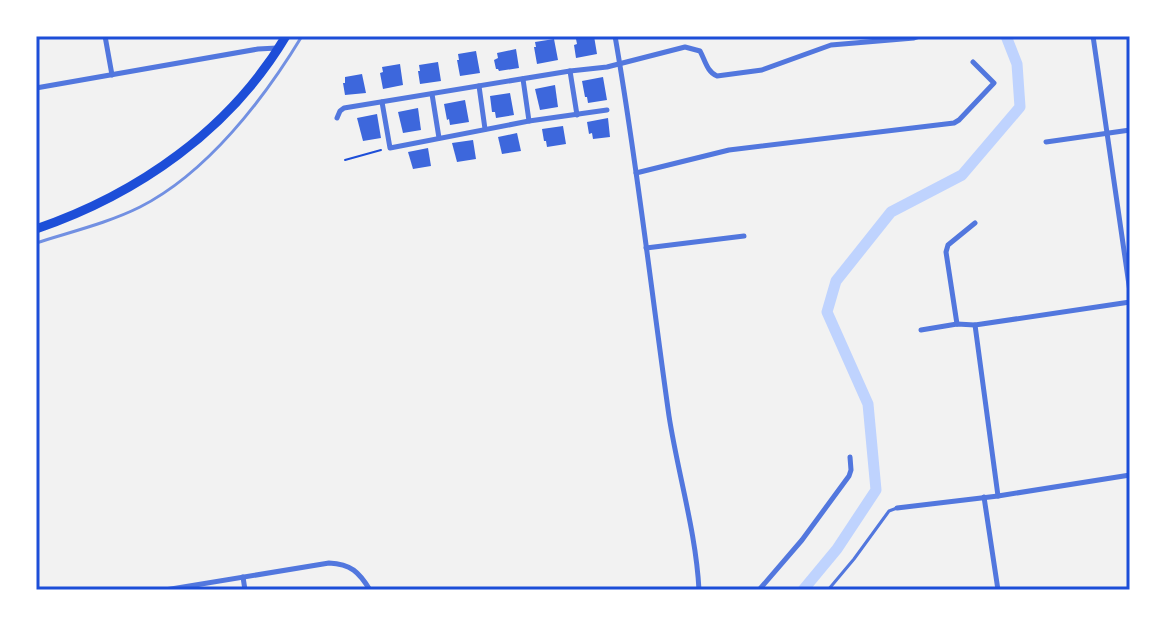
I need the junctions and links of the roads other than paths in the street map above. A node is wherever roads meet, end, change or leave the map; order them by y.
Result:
1 (105, 36) edge
2 (615, 36) edge
3 (920, 36) edge
4 (1093, 36) edge
5 (282, 40) edge
6 (973, 62) dead end
7 (619, 64) junction
8 (570, 71) junction
9 (112, 75) junction
10 (523, 79) junction
11 (479, 86) junction
12 (36, 88) edge
13 (432, 94) junction
14 (382, 102) junction
15 (607, 110) dead end
16 (577, 115) junction
17 (337, 118) dead end
18 (529, 121) junction
19 (485, 129) junction
20 (1130, 130) edge
21 (1107, 133) junction
22 (439, 138) junction
23 (1046, 142) dead end
24 (636, 173) junction
25 (975, 223) dead end
26 (36, 229) edge
27 (744, 236) dead end
28 (645, 248) junction
29 (1130, 292) edge
30 (1130, 302) edge
31 (957, 324) junction
32 (975, 325) junction
33 (921, 330) dead end
34 (850, 457) dead end
35 (1130, 475) edge
36 (998, 496) junction
37 (984, 497) junction
38 (897, 508) joint
39 (243, 577) junction
40 (165, 590) edge
41 (245, 590) edge
42 (370, 590) edge
43 (699, 590) edge
44 (759, 590) edge
45 (828, 590) edge
46 (998, 590) edge

1 - 9 street
2 - 7 street
3 - 7 street
4 - 21 street
5 - 9 street
5 - 26 main road
6 - 24 street
7 - 8 street
7 - 24 street
8 - 10 street
8 - 16 street
9 - 12 street
10 - 11 street
10 - 18 street
11 - 13 street
11 - 19 street
13 - 14 street
13 - 22 street
14 - 17 street
14 - 22 street
15 - 16 street
16 - 18 street
18 - 19 street
19 - 22 street
20 - 21 street
21 - 23 street
21 - 29 street
24 - 28 street
25 - 31 street
27 - 28 street
28 - 43 street
30 - 32 street
31 - 32 street
31 - 33 street
32 - 36 street
34 - 44 street
35 - 36 street
36 - 37 street
37 - 38 street
37 - 46 street
38 - 45 lane
39 - 40 street
39 - 41 street
39 - 42 street

